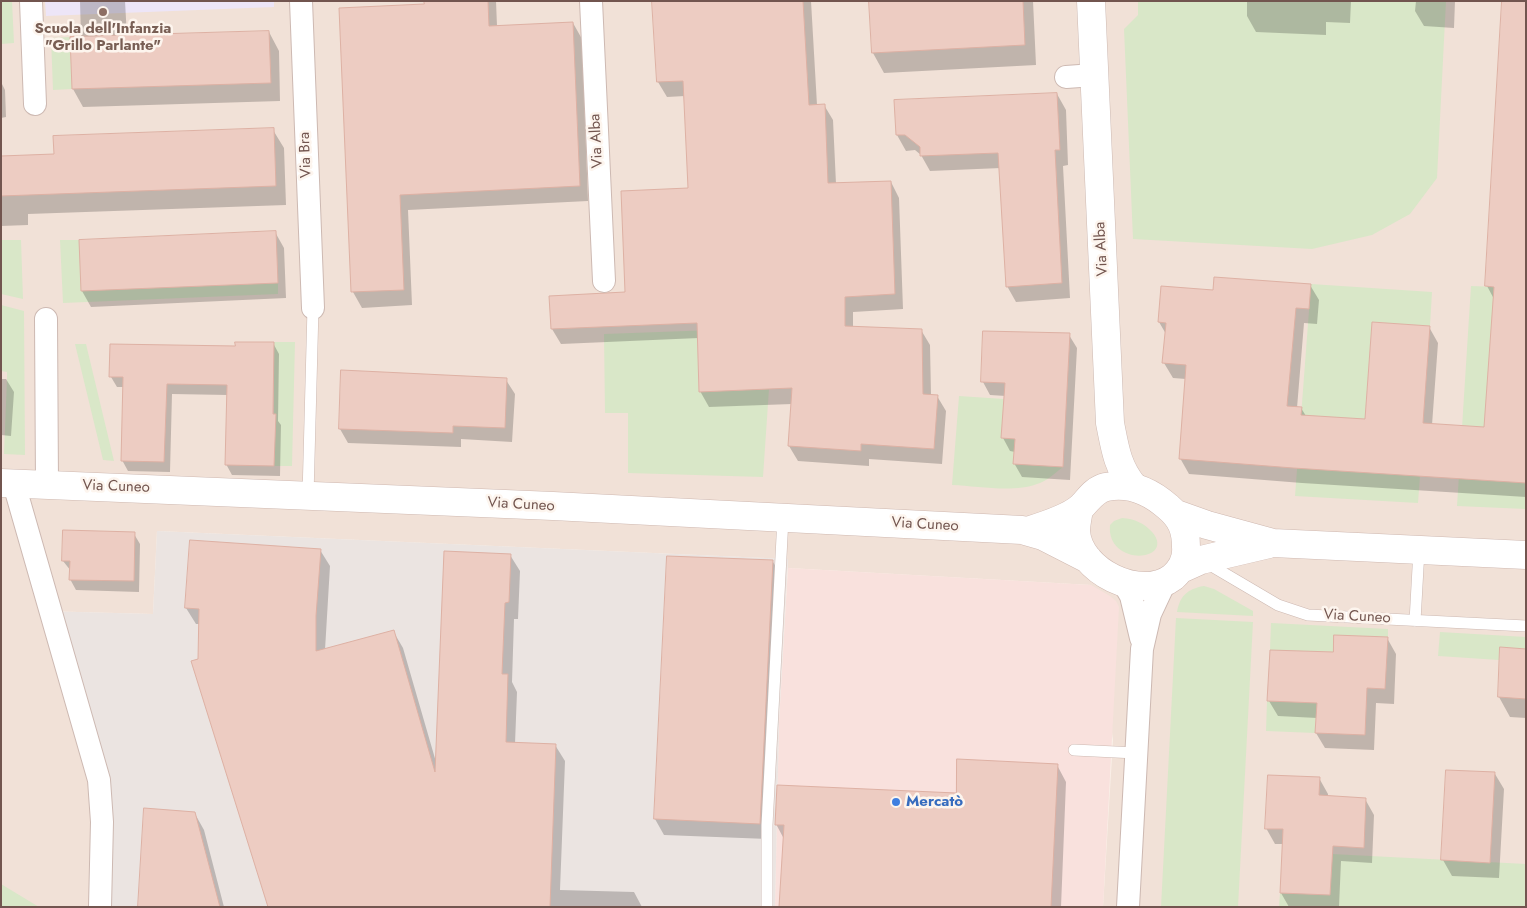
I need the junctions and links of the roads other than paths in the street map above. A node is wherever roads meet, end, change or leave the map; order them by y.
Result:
1 (31, 1) edge
2 (301, 1) edge
3 (591, 1) edge
4 (1091, 1) edge
5 (1094, 75) junction
6 (1066, 77) dead end
7 (34, 104) dead end
8 (604, 281) dead end
9 (312, 308) joint
10 (46, 319) dead end
11 (1110, 423) junction
12 (8, 483) edge
13 (47, 485) junction
14 (1133, 486) junction
15 (308, 496) junction
16 (1084, 502) junction
17 (1176, 514) junction
18 (783, 518) junction
19 (1027, 531) junction
20 (1273, 543) junction
21 (1419, 550) junction
22 (1526, 555) edge
23 (1088, 559) junction
24 (1182, 570) junction
25 (1124, 584) junction
26 (1415, 620) junction
27 (1526, 626) edge
28 (1142, 649) junction
29 (1074, 750) dead end
30 (1136, 752) junction
31 (100, 907) edge
32 (767, 907) edge
33 (1128, 907) edge

1 - 7 street
2 - 9 street, Via Bra
3 - 8 street, Via Alba
4 - 5 main road, Via Alba
5 - 6 street
5 - 11 main road, Via Alba
9 - 15 lane
10 - 13 street
11 - 14 main road, Via Alba
11 - 16 main road, Via Alba
12 - 13 main road, Via Cuneo
12 - 31 street, Via Cuneo
13 - 15 main road, Via Cuneo
14 - 16 main road, Via Cuneo
14 - 17 main road, Via Cuneo
15 - 18 main road, Via Cuneo
16 - 19 main road, Via Cuneo
16 - 23 main road, Via Cuneo
17 - 20 main road, Via Cuneo
17 - 24 main road, Via Cuneo
18 - 19 main road, Via Cuneo
18 - 32 lane
19 - 23 main road, Via Cuneo
20 - 21 main road, Via Cuneo
20 - 24 main road, Via Cuneo
21 - 22 main road, Via Cuneo
21 - 26 lane
23 - 25 main road, Via Cuneo
24 - 25 main road, Via Cuneo
24 - 26 lane, Via Cuneo
24 - 28 street, Via Cuneo
25 - 28 street, Via Cuneo
26 - 27 lane, Via Cuneo
28 - 30 street, Via Cuneo
29 - 30 lane
30 - 33 street, Via Cuneo

